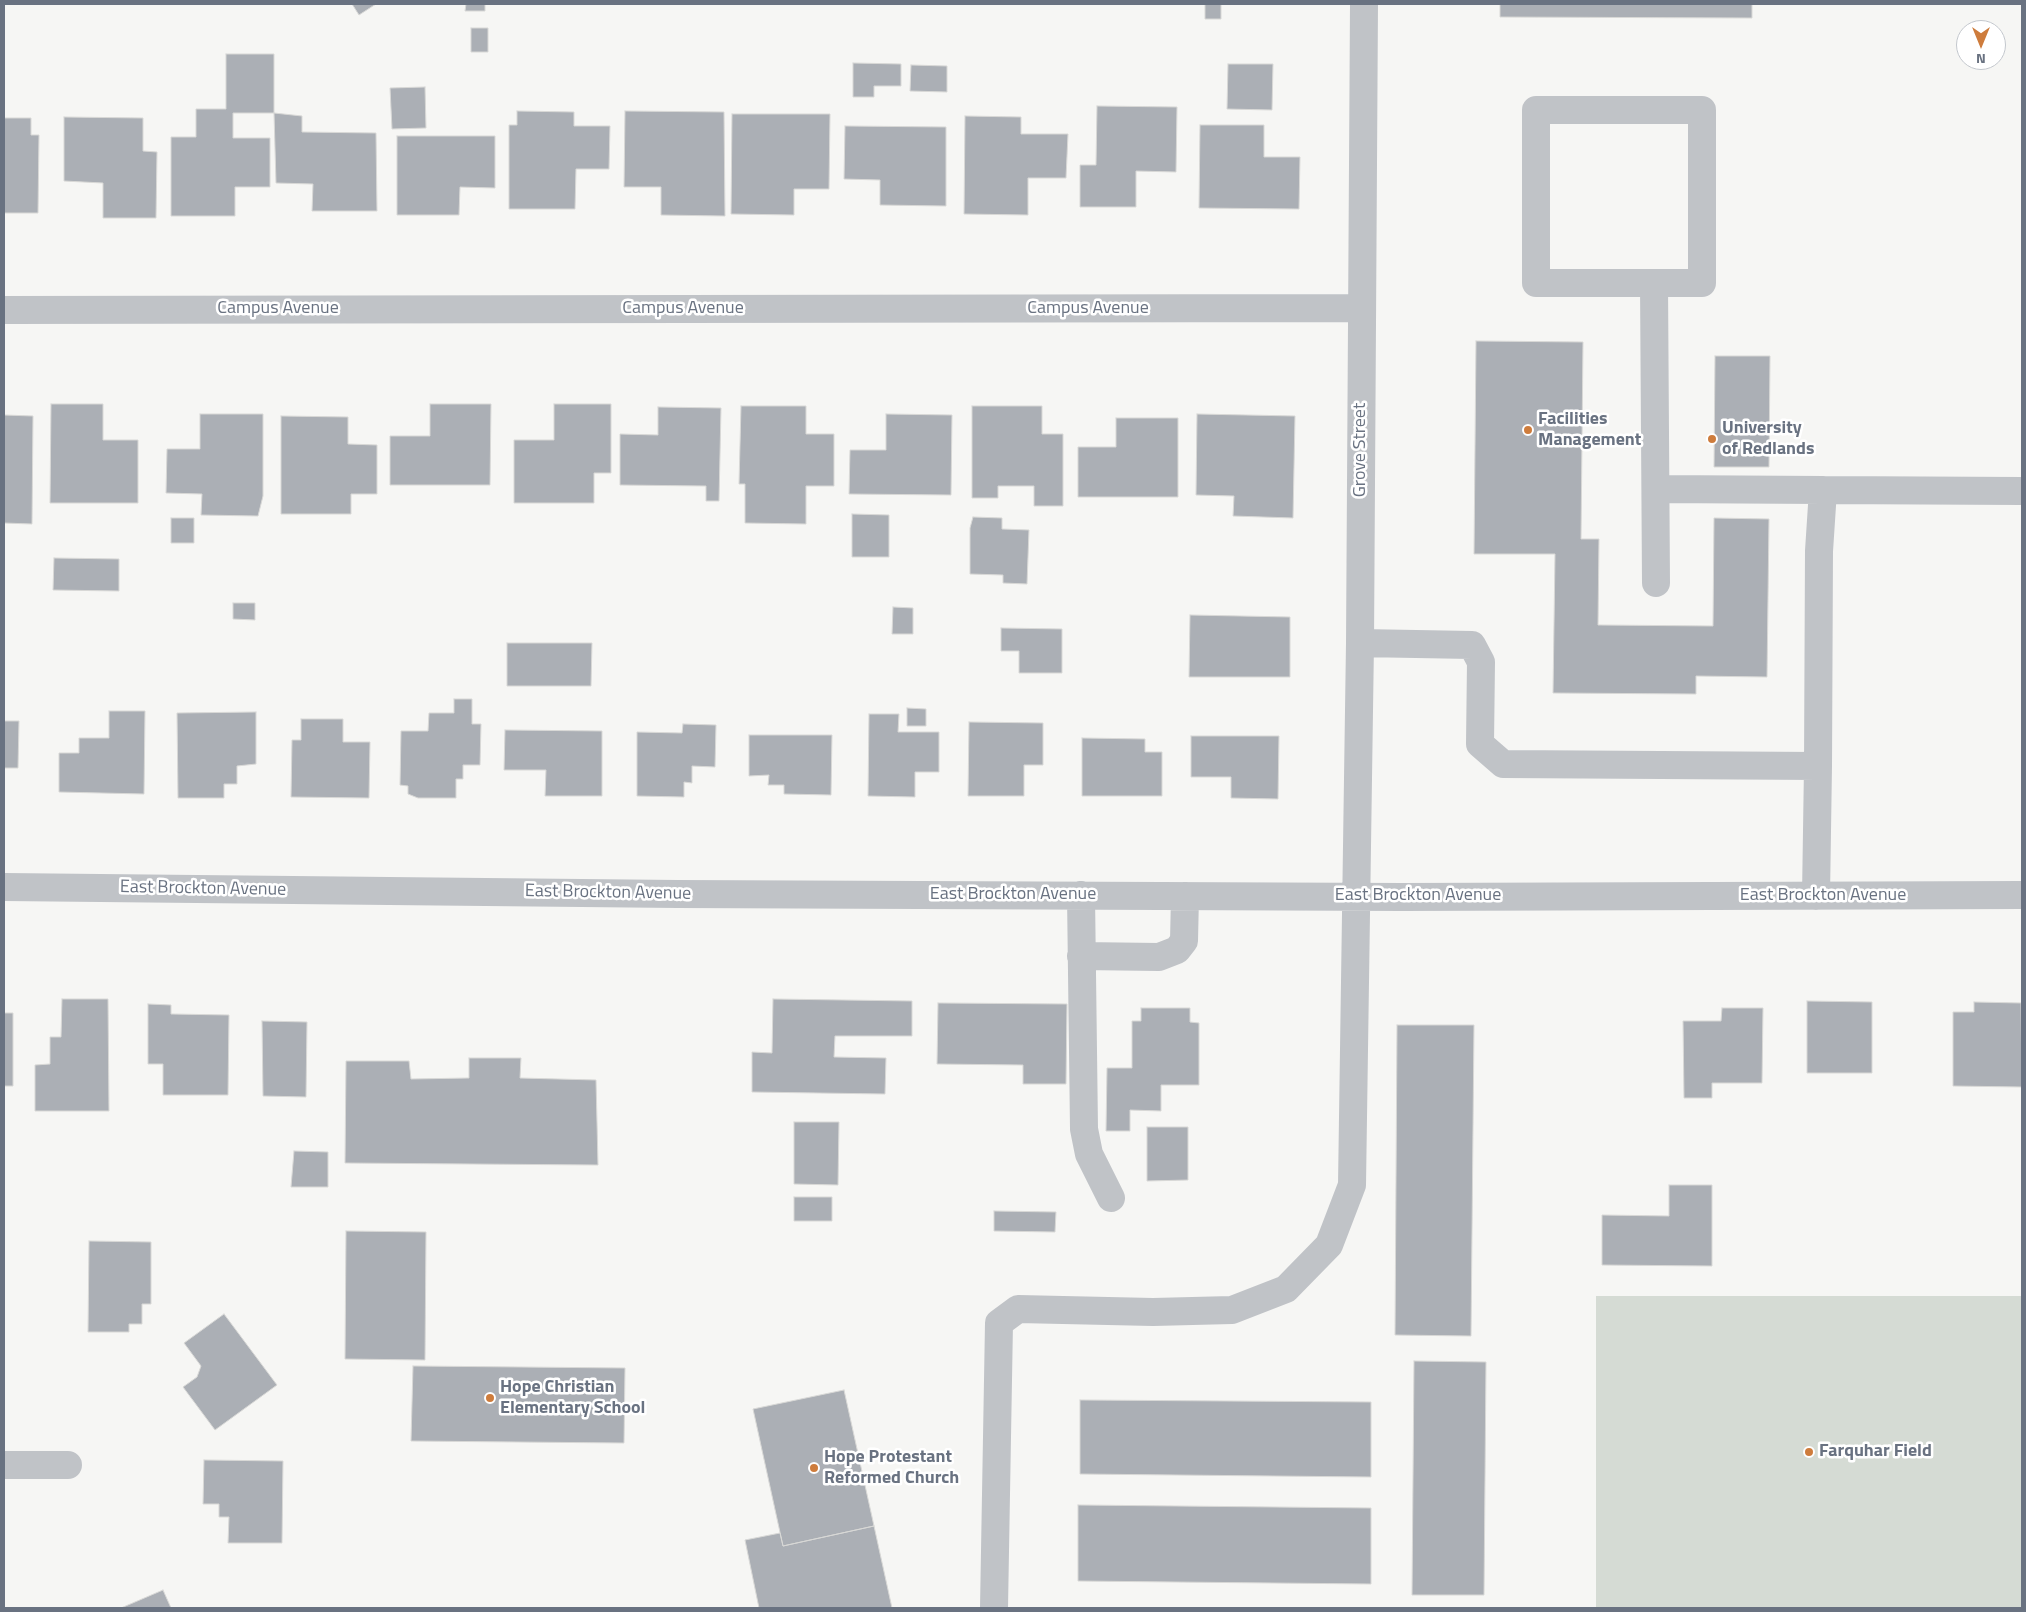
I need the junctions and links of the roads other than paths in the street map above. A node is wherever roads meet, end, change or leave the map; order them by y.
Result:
1 (1364, 4) edge
2 (1654, 284) junction
3 (1362, 308) junction
4 (4, 310) edge
5 (1656, 489) junction
6 (1823, 490) junction
7 (2022, 491) edge
8 (1656, 583) dead end
9 (1360, 643) junction
10 (1818, 766) junction
11 (4, 887) edge
12 (1081, 895) junction
13 (2022, 895) edge
14 (1185, 896) junction
15 (1357, 896) junction
16 (1816, 896) junction
17 (1081, 956) junction
18 (1111, 1198) dead end
19 (4, 1464) edge
20 (68, 1464) dead end
21 (994, 1608) edge

1 - 3 street, Grove Street
2 - 2 street
2 - 5 street
3 - 4 street, Campus Avenue
3 - 9 street, Grove Street
5 - 6 street
5 - 8 street
6 - 7 street
6 - 10 street
9 - 10 street
9 - 15 street, Grove Street
10 - 16 street
11 - 12 street, East Brockton Avenue
12 - 14 street, East Brockton Avenue
12 - 17 street
13 - 16 street, East Brockton Avenue
14 - 15 street, East Brockton Avenue
14 - 17 street
15 - 16 street, East Brockton Avenue
15 - 21 street, Grove Street
17 - 18 street
19 - 20 street

